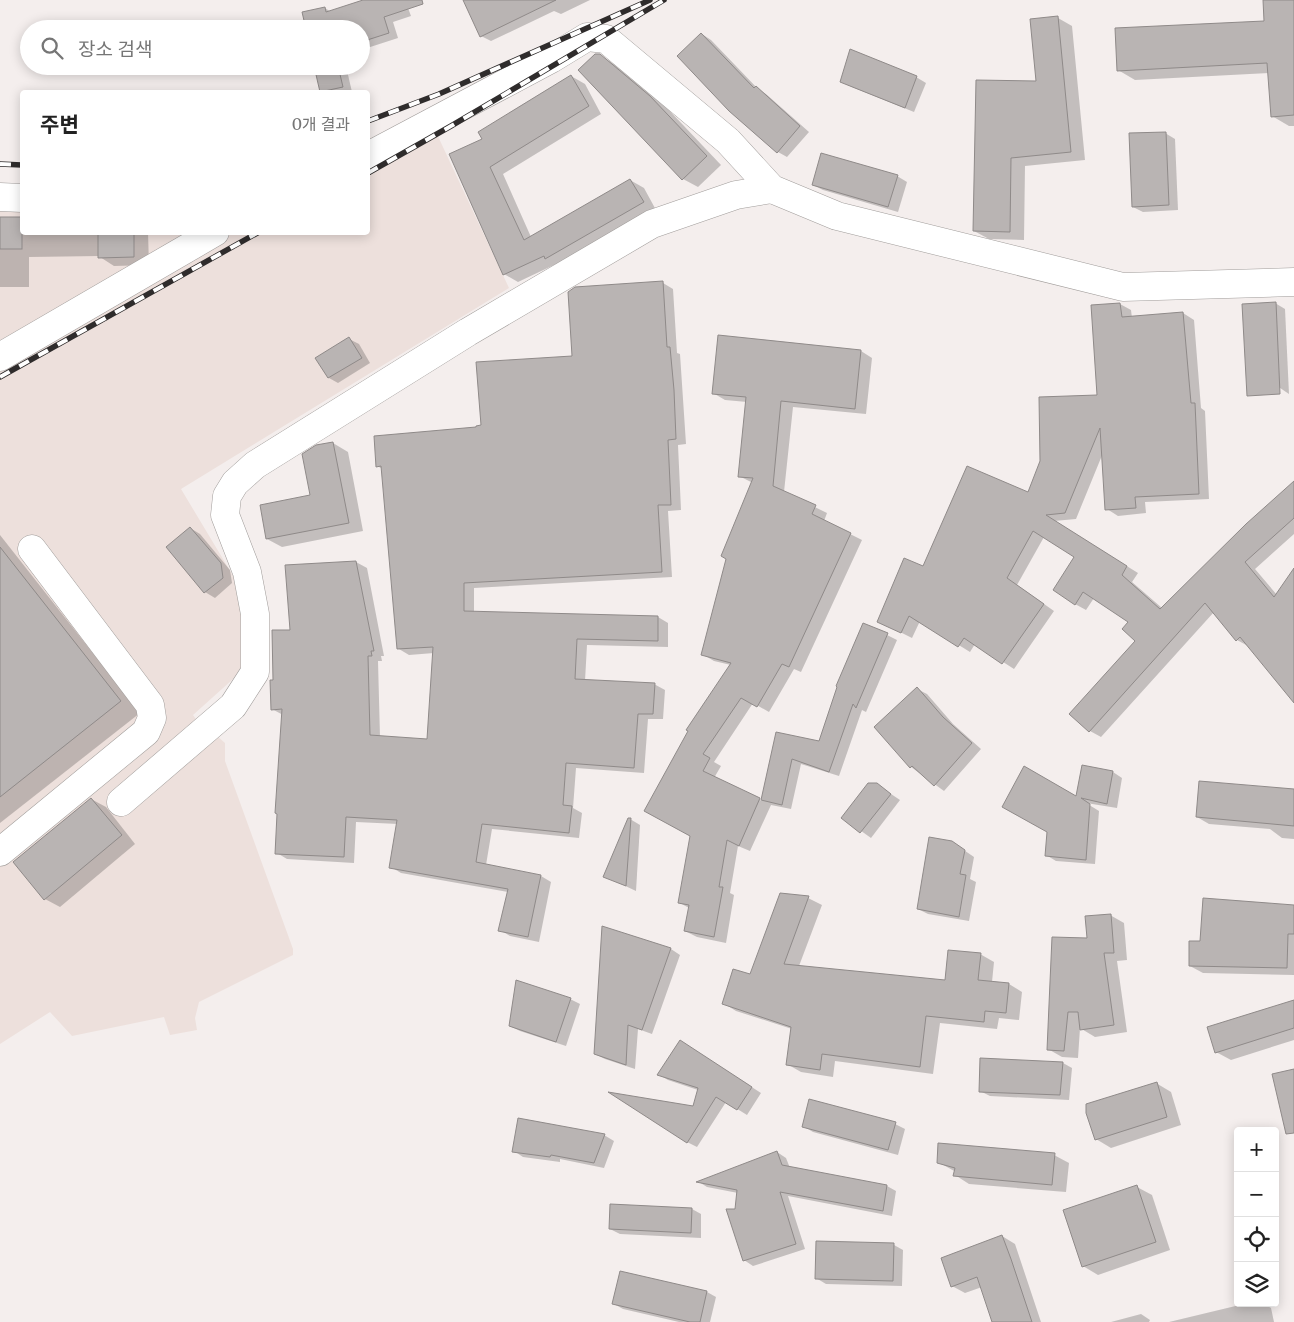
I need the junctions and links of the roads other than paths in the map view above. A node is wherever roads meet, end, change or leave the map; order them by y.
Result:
1 (370, 155) edge
2 (772, 189) junction
3 (0, 196) edge
4 (20, 198) edge
5 (209, 235) edge
6 (1294, 282) edge
7 (0, 357) edge
8 (32, 549) dead end
9 (121, 802) dead end
10 (0, 852) edge

1 - 2 street
2 - 6 street
2 - 9 street
3 - 4 street
5 - 7 street
8 - 10 street

